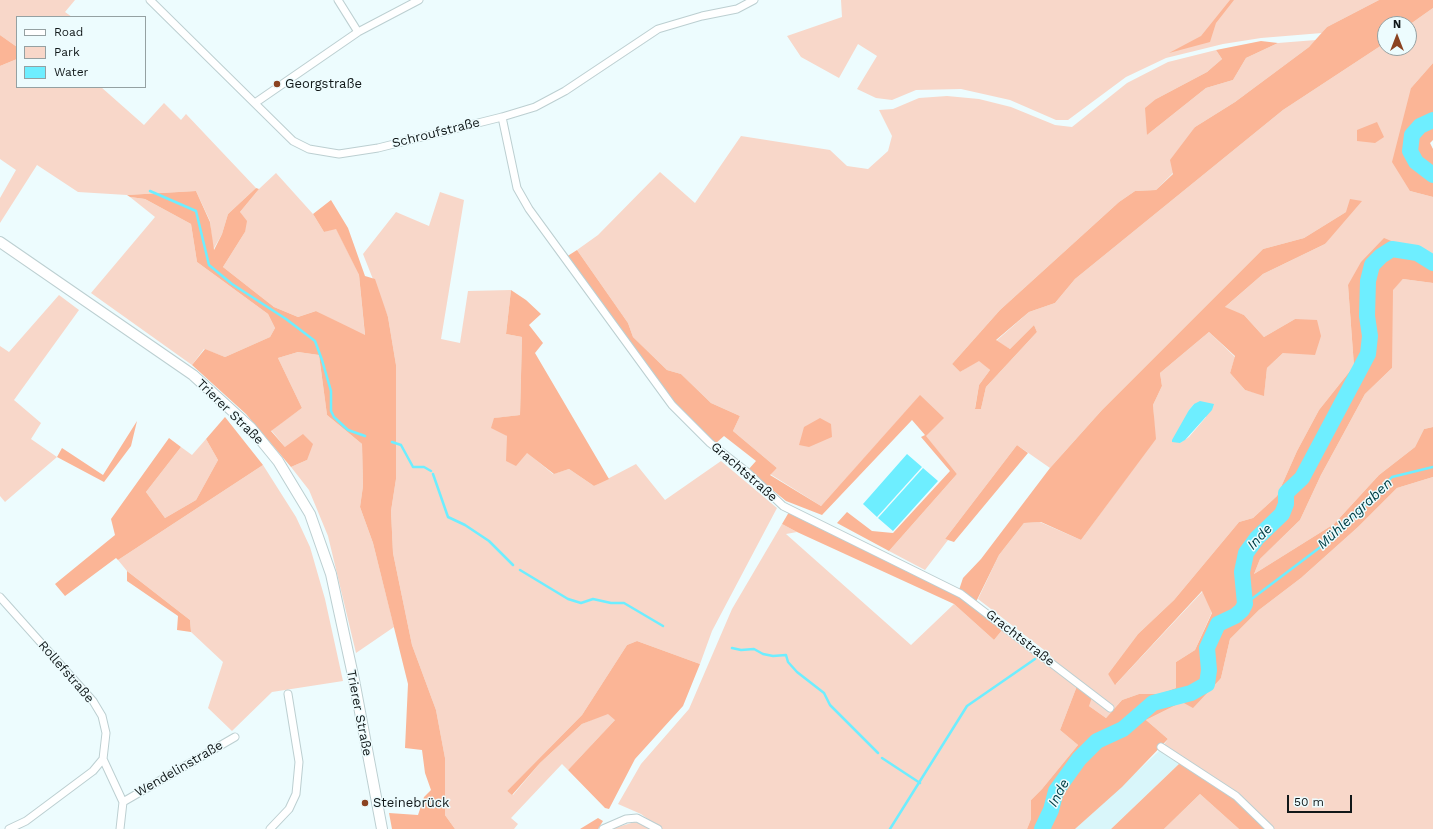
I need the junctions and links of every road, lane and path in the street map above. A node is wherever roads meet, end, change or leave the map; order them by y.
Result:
1 (150, 0) edge
2 (338, 0) edge
3 (418, 0) edge
4 (754, 0) edge
5 (358, 32) junction
6 (255, 103) junction
7 (502, 117) junction
8 (0, 242) edge
9 (0, 597) edge
10 (288, 694) dead end
11 (1110, 708) dead end
12 (234, 737) dead end
13 (1161, 747) dead end
14 (103, 759) junction
15 (123, 802) junction
16 (9, 829) edge
17 (120, 829) edge
18 (270, 829) edge
19 (382, 829) edge
20 (602, 829) edge
21 (658, 829) edge
22 (1270, 829) edge

1 - 6 street, Schroufstraße
2 - 5 street
3 - 5 street
4 - 7 street, Schroufstraße
5 - 6 street
6 - 7 street, Schroufstraße
7 - 11 street, Grachtstraße
8 - 19 main road, Trierer Straße
9 - 14 street, Rollefstraße
10 - 18 street
12 - 15 street, Wendelinstraße
13 - 22 street
14 - 15 street, Wendelinstraße
14 - 16 street
15 - 17 street, Wendelinstraße
20 - 21 street

